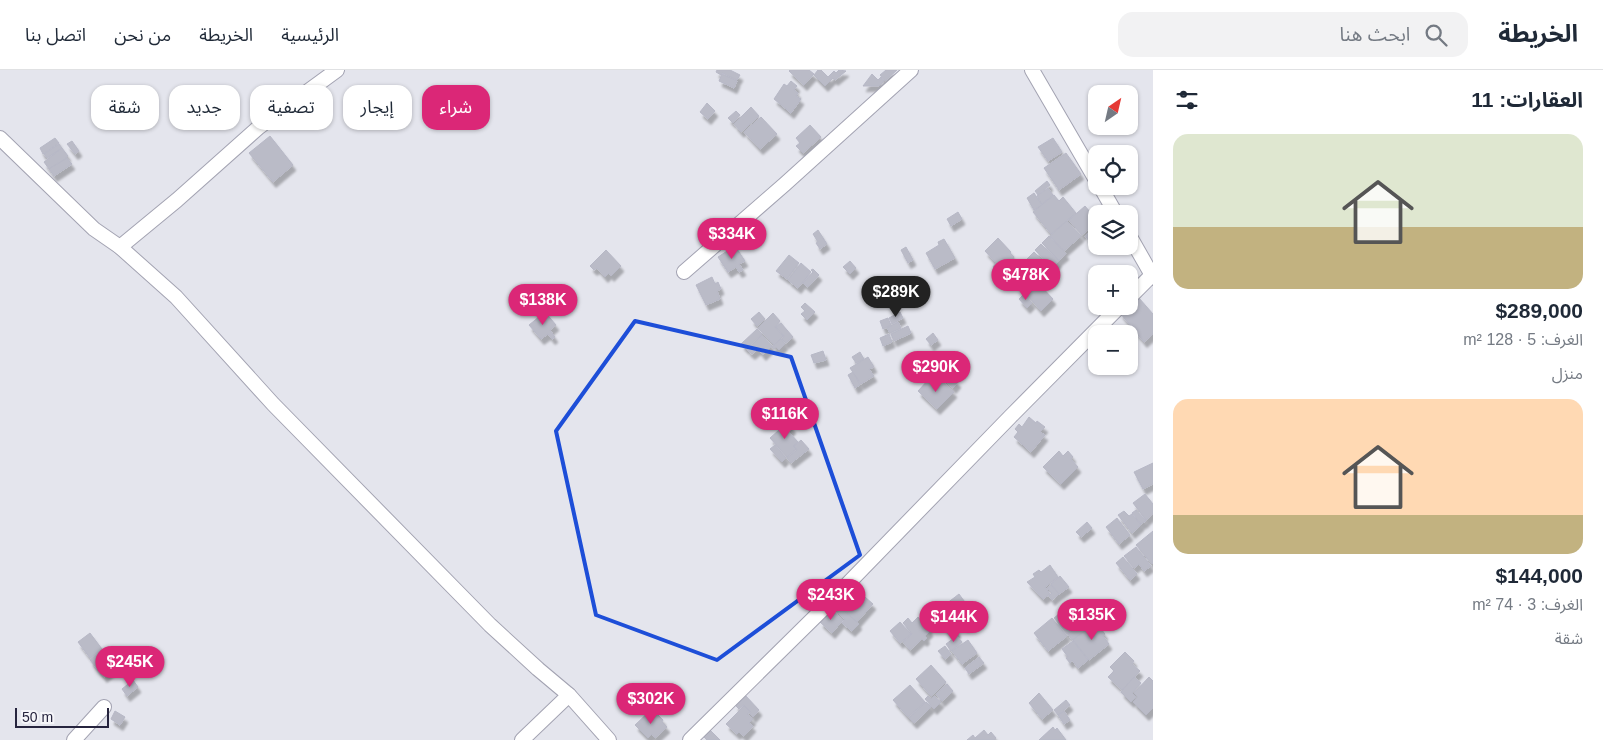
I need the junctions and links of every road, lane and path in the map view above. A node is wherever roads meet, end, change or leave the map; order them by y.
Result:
1 (337, 70) edge
2 (911, 70) edge
3 (1032, 70) edge
4 (0, 138) edge
5 (1088, 166) edge
6 (120, 246) junction
7 (1138, 251) edge
8 (684, 272) dead end
9 (1152, 276) edge
10 (1138, 289) edge
11 (1111, 315) edge
12 (569, 694) junction
13 (104, 707) dead end
14 (74, 740) edge
15 (522, 740) edge
16 (609, 740) edge
17 (690, 740) edge

1 - 6 street
2 - 8 street
3 - 5 street
4 - 6 street
6 - 12 street
7 - 9 street
9 - 10 street
11 - 17 street
12 - 15 street
12 - 16 street
13 - 14 street

